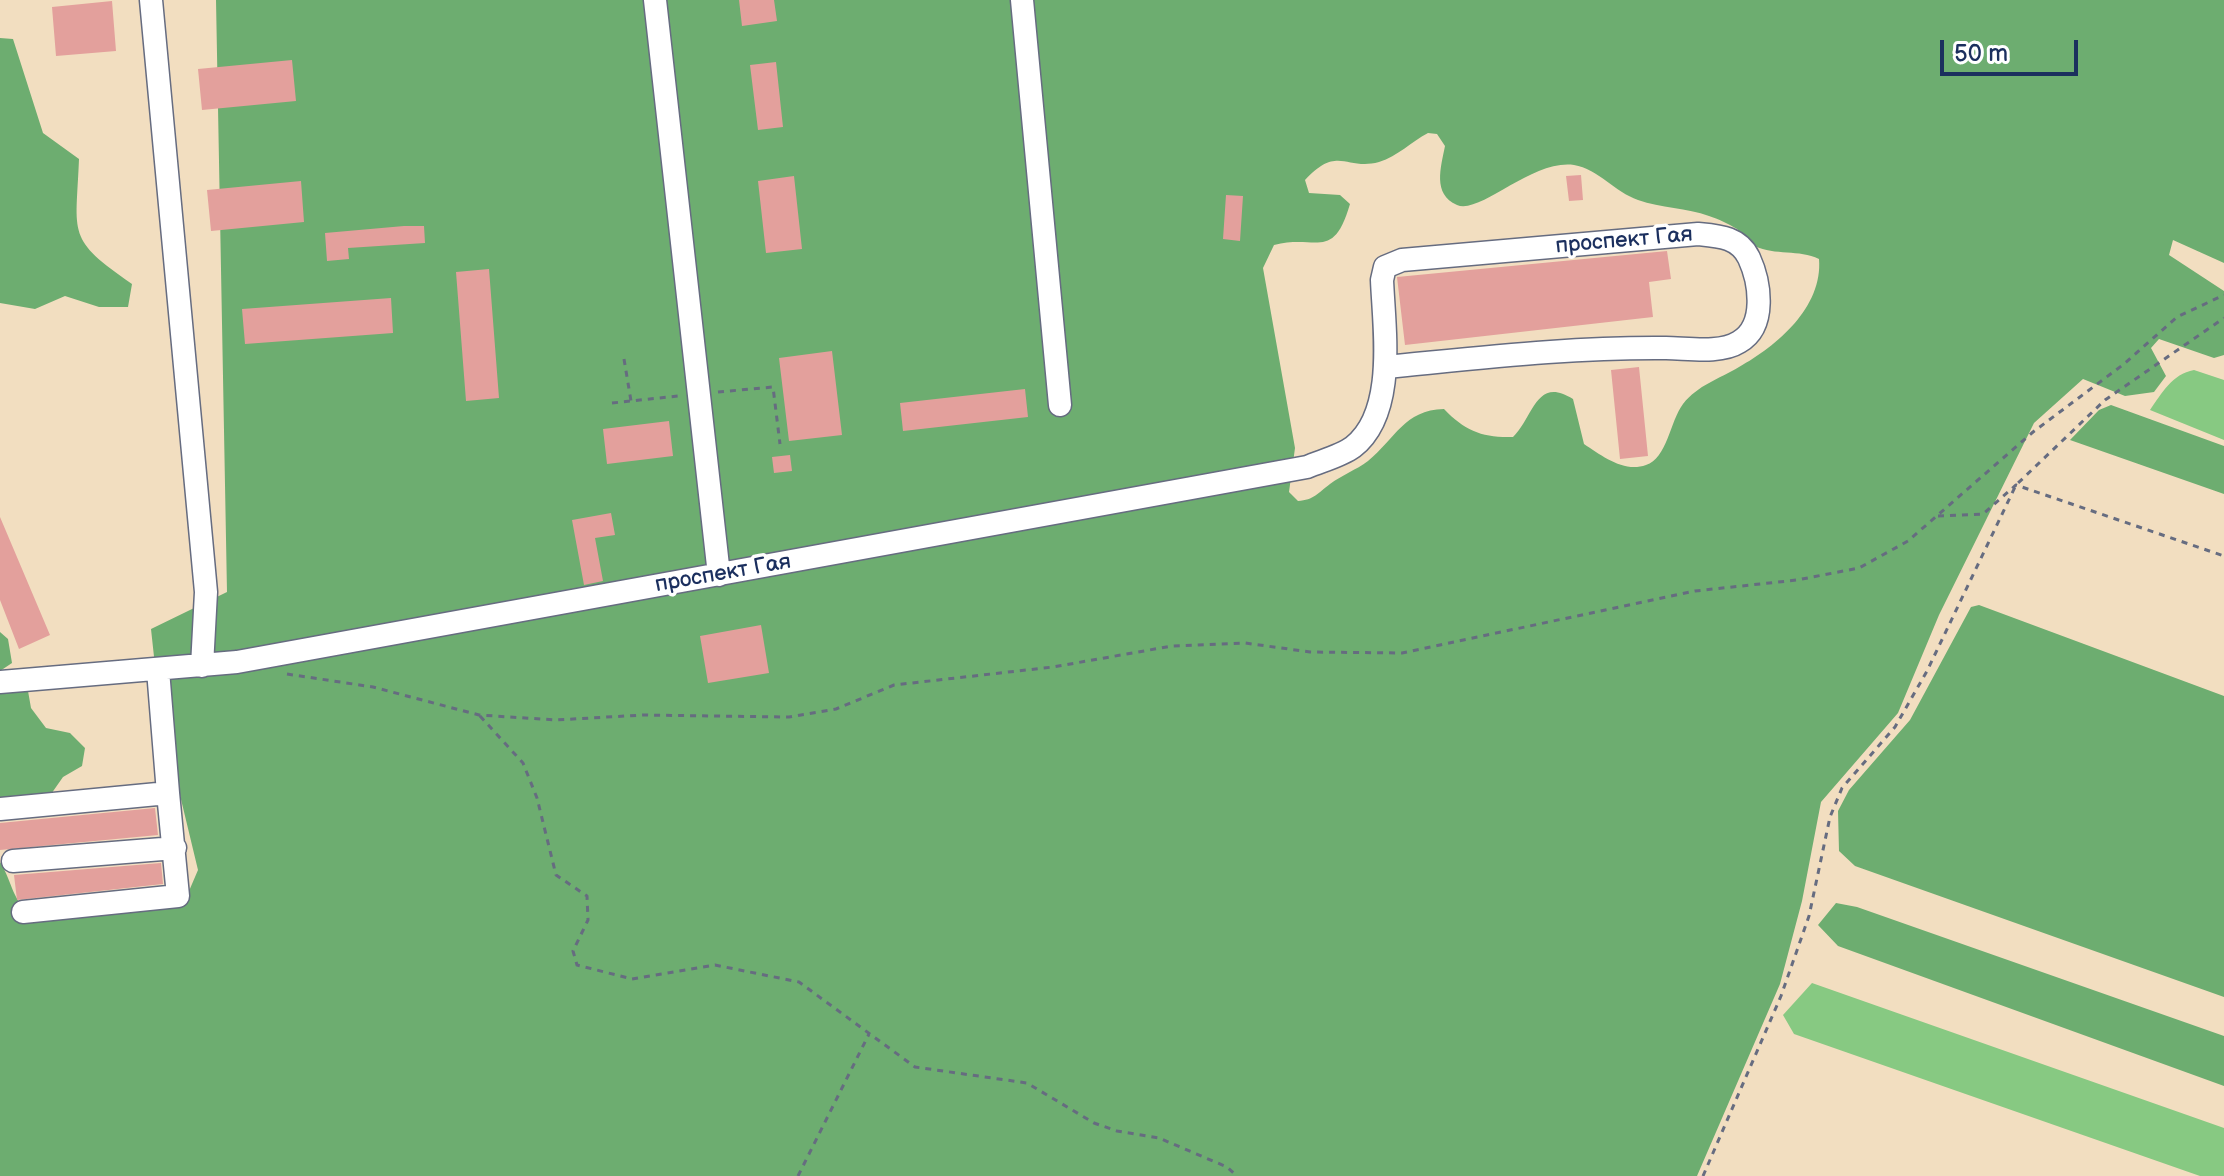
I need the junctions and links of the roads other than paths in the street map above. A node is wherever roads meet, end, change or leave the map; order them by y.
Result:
1 (151, 0) edge
2 (655, 0) edge
3 (1022, 0) edge
4 (1386, 367) junction
5 (1060, 405) dead end
6 (719, 575) junction
7 (202, 666) junction
8 (158, 670) junction
9 (0, 682) edge
10 (168, 793) junction
11 (0, 809) edge
12 (175, 848) junction
13 (13, 861) dead end
14 (23, 912) dead end

1 - 7 street
2 - 6 street
3 - 5 street
4 - 4 street, проспект Гая
4 - 6 street, проспект Гая
6 - 7 street, проспект Гая
7 - 8 street, проспект Гая
8 - 9 street, проспект Гая
8 - 10 street
10 - 11 street
10 - 12 street
12 - 13 street
12 - 14 street

